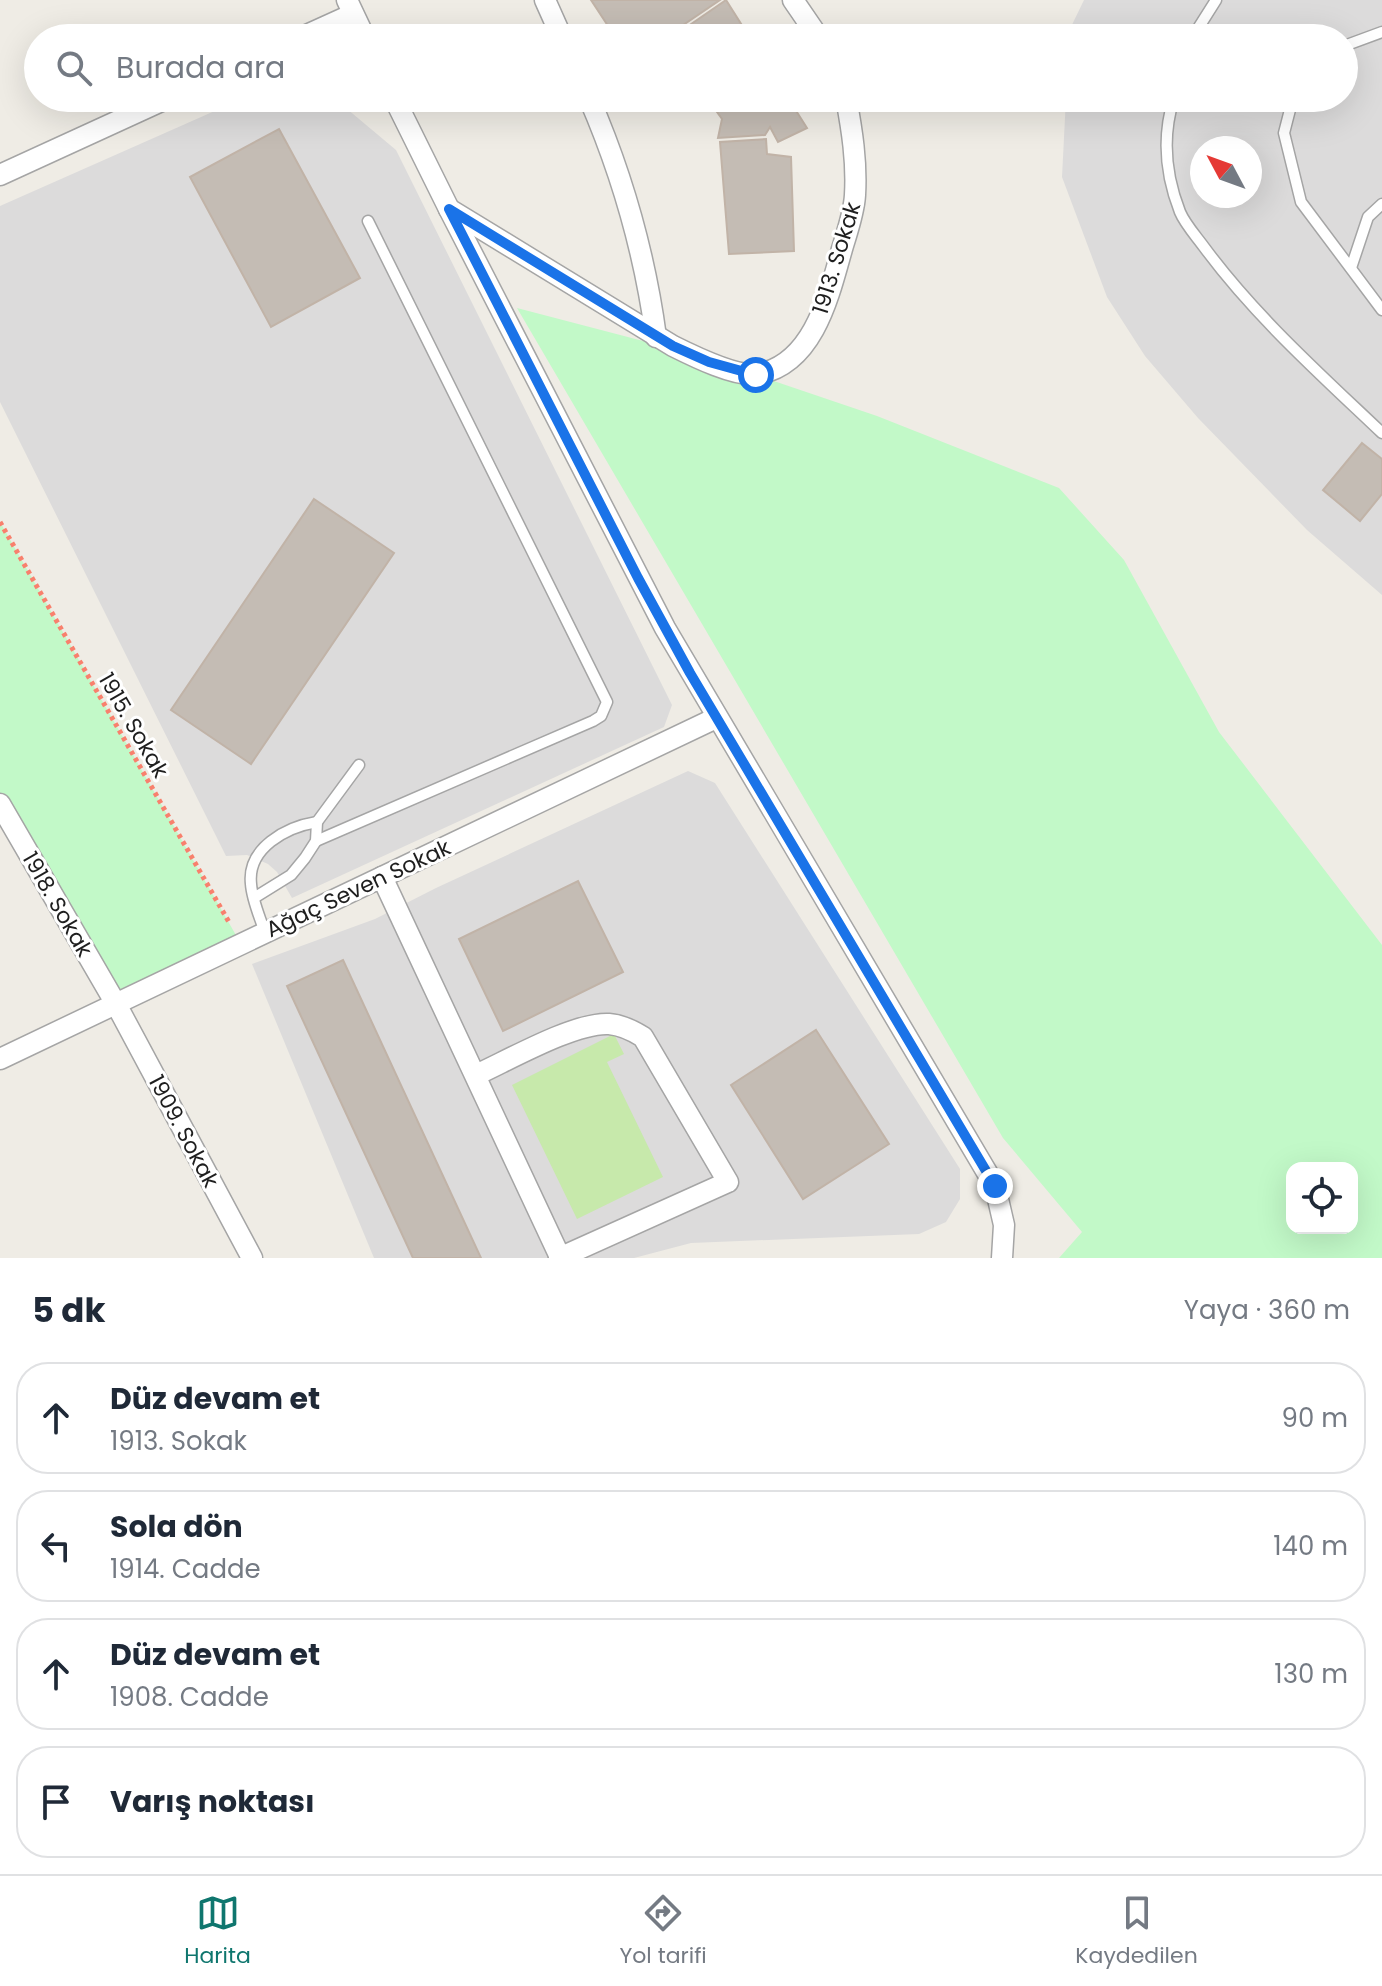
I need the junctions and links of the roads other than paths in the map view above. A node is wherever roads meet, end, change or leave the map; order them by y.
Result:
1 (545, 0) edge
2 (793, 0) edge
3 (1216, 0) edge
4 (350, 7) edge
5 (323, 24) edge
6 (556, 24) edge
7 (809, 24) edge
8 (1201, 24) edge
9 (1382, 32) edge
10 (1358, 41) edge
11 (137, 112) edge
12 (401, 112) edge
13 (594, 112) edge
14 (848, 112) edge
15 (1170, 112) edge
16 (1289, 112) edge
17 (0, 175) edge
18 (1382, 204) edge
19 (449, 209) junction
20 (368, 221) dead end
21 (1351, 268) junction
22 (1382, 310) edge
23 (656, 337) junction
24 (1382, 433) edge
25 (716, 718) junction
26 (359, 765) dead end
27 (0, 804) edge
28 (317, 822) junction
29 (316, 841) junction
30 (382, 877) junction
31 (254, 898) junction
32 (265, 933) junction
33 (116, 1004) junction
34 (0, 1059) edge
35 (476, 1075) junction
36 (252, 1258) edge
37 (559, 1258) edge
38 (1002, 1258) edge

1 - 6 street
2 - 7 street
3 - 8 lane
4 - 5 street
9 - 10 lane
11 - 17 street
12 - 19 street
13 - 23 street
14 - 23 street, 1913. Sokak
15 - 24 lane
16 - 21 lane
18 - 21 lane
19 - 23 street, 1913. Sokak
19 - 25 street
20 - 29 lane
21 - 22 lane
25 - 30 street, Ağaç Seven Sokak
25 - 38 street
26 - 28 lane
27 - 33 street, 1918. Sokak
28 - 29 lane
28 - 31 lane
29 - 31 lane
30 - 32 street, Ağaç Seven Sokak
30 - 35 street
31 - 32 lane
32 - 33 street, Ağaç Seven Sokak
33 - 34 street, Ağaç Seven Sokak
33 - 36 street, 1909. Sokak
35 - 37 street
35 - 37 street

